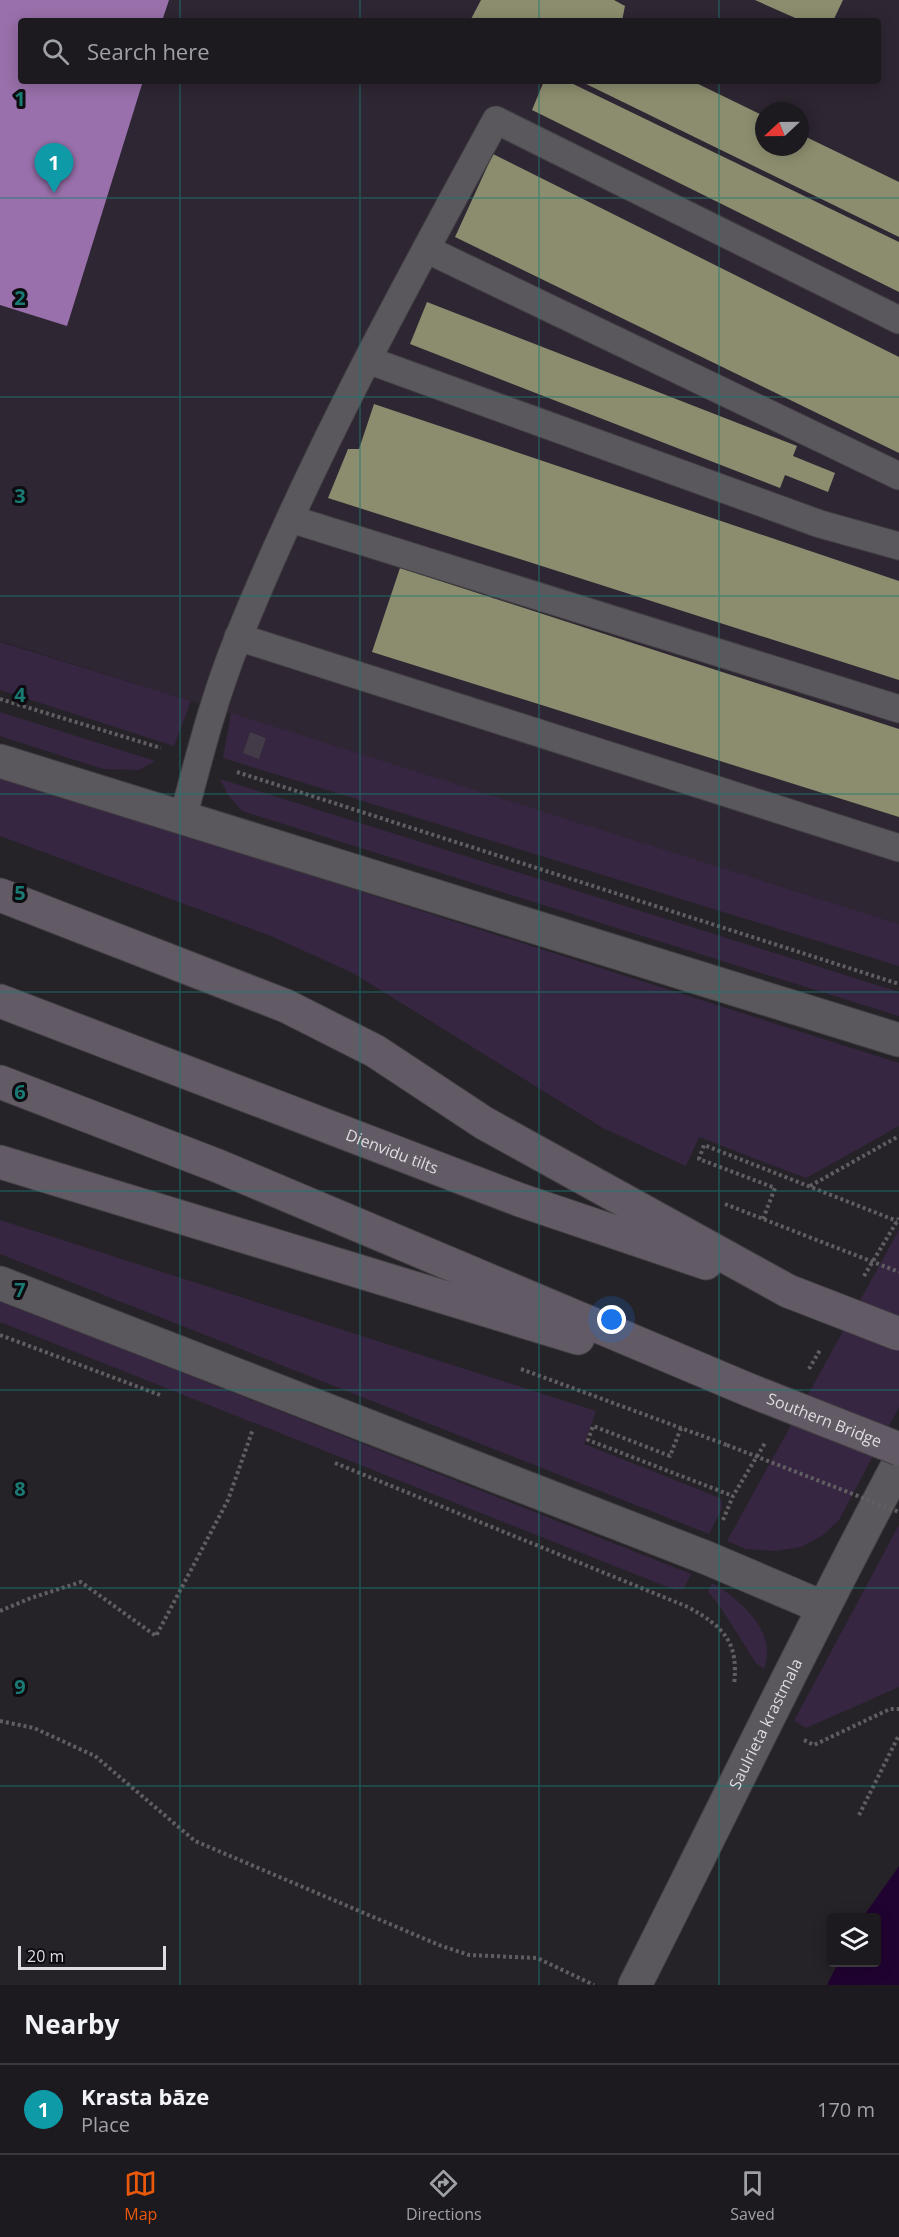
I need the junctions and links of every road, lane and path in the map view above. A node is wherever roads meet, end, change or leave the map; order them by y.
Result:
1 (426, 249) junction
2 (899, 320) edge
3 (368, 360) junction
4 (899, 476) edge
5 (291, 519) junction
6 (899, 546) edge
7 (238, 637) junction
8 (0, 699) edge
9 (899, 709) edge
10 (199, 760) junction
11 (0, 761) edge
12 (183, 818) junction
13 (899, 848) edge
14 (0, 895) edge
15 (899, 984) edge
16 (0, 1001) edge
17 (899, 1040) edge
18 (0, 1082) edge
19 (899, 1136) edge
20 (0, 1162) edge
21 (810, 1186) junction
22 (763, 1219) dead end
23 (897, 1221) dead end
24 (809, 1237) dead end
25 (899, 1272) edge
26 (0, 1283) edge
27 (788, 1291) junction
28 (0, 1335) edge
29 (899, 1335) edge
30 (749, 1390) junction
31 (165, 1396) dead end
32 (242, 1425) dead end
33 (681, 1428) dead end
34 (253, 1429) junction
35 (263, 1434) dead end
36 (727, 1445) dead end
37 (899, 1449) edge
38 (329, 1460) dead end
39 (899, 1463) edge
40 (733, 1496) dead end
41 (899, 1512) edge
42 (822, 1607) junction
43 (0, 1611) edge
44 (899, 1709) edge
45 (0, 1721) edge
46 (768, 1721) junction
47 (899, 1735) edge
48 (859, 1815) dead end
49 (595, 1985) edge
50 (635, 1985) edge

1 - 2 lane
1 - 3 lane
1 - 4 lane
3 - 5 lane
3 - 6 lane
5 - 7 lane
5 - 9 lane
7 - 10 lane
7 - 13 lane
8 - 10 path
10 - 12 lane
10 - 15 path
11 - 12 street
12 - 17 street
14 - 27 highway
16 - 27 highway, Dienvidu tilts
18 - 30 highway
19 - 21 path
20 - 30 highway
21 - 22 path
21 - 23 path
24 - 25 path, bridge
26 - 42 street
27 - 29 highway, bridge
28 - 31 path
30 - 37 highway, Southern Bridge, bridge
32 - 34 path
33 - 40 path
34 - 35 path
34 - 43 path
36 - 41 path, bridge
38 - 46 path
39 - 42 street, Saulrieta krastmala
42 - 46 street, Saulrieta krastmala
44 - 46 path
45 - 49 path
46 - 50 street, Saulrieta krastmala
47 - 48 path

